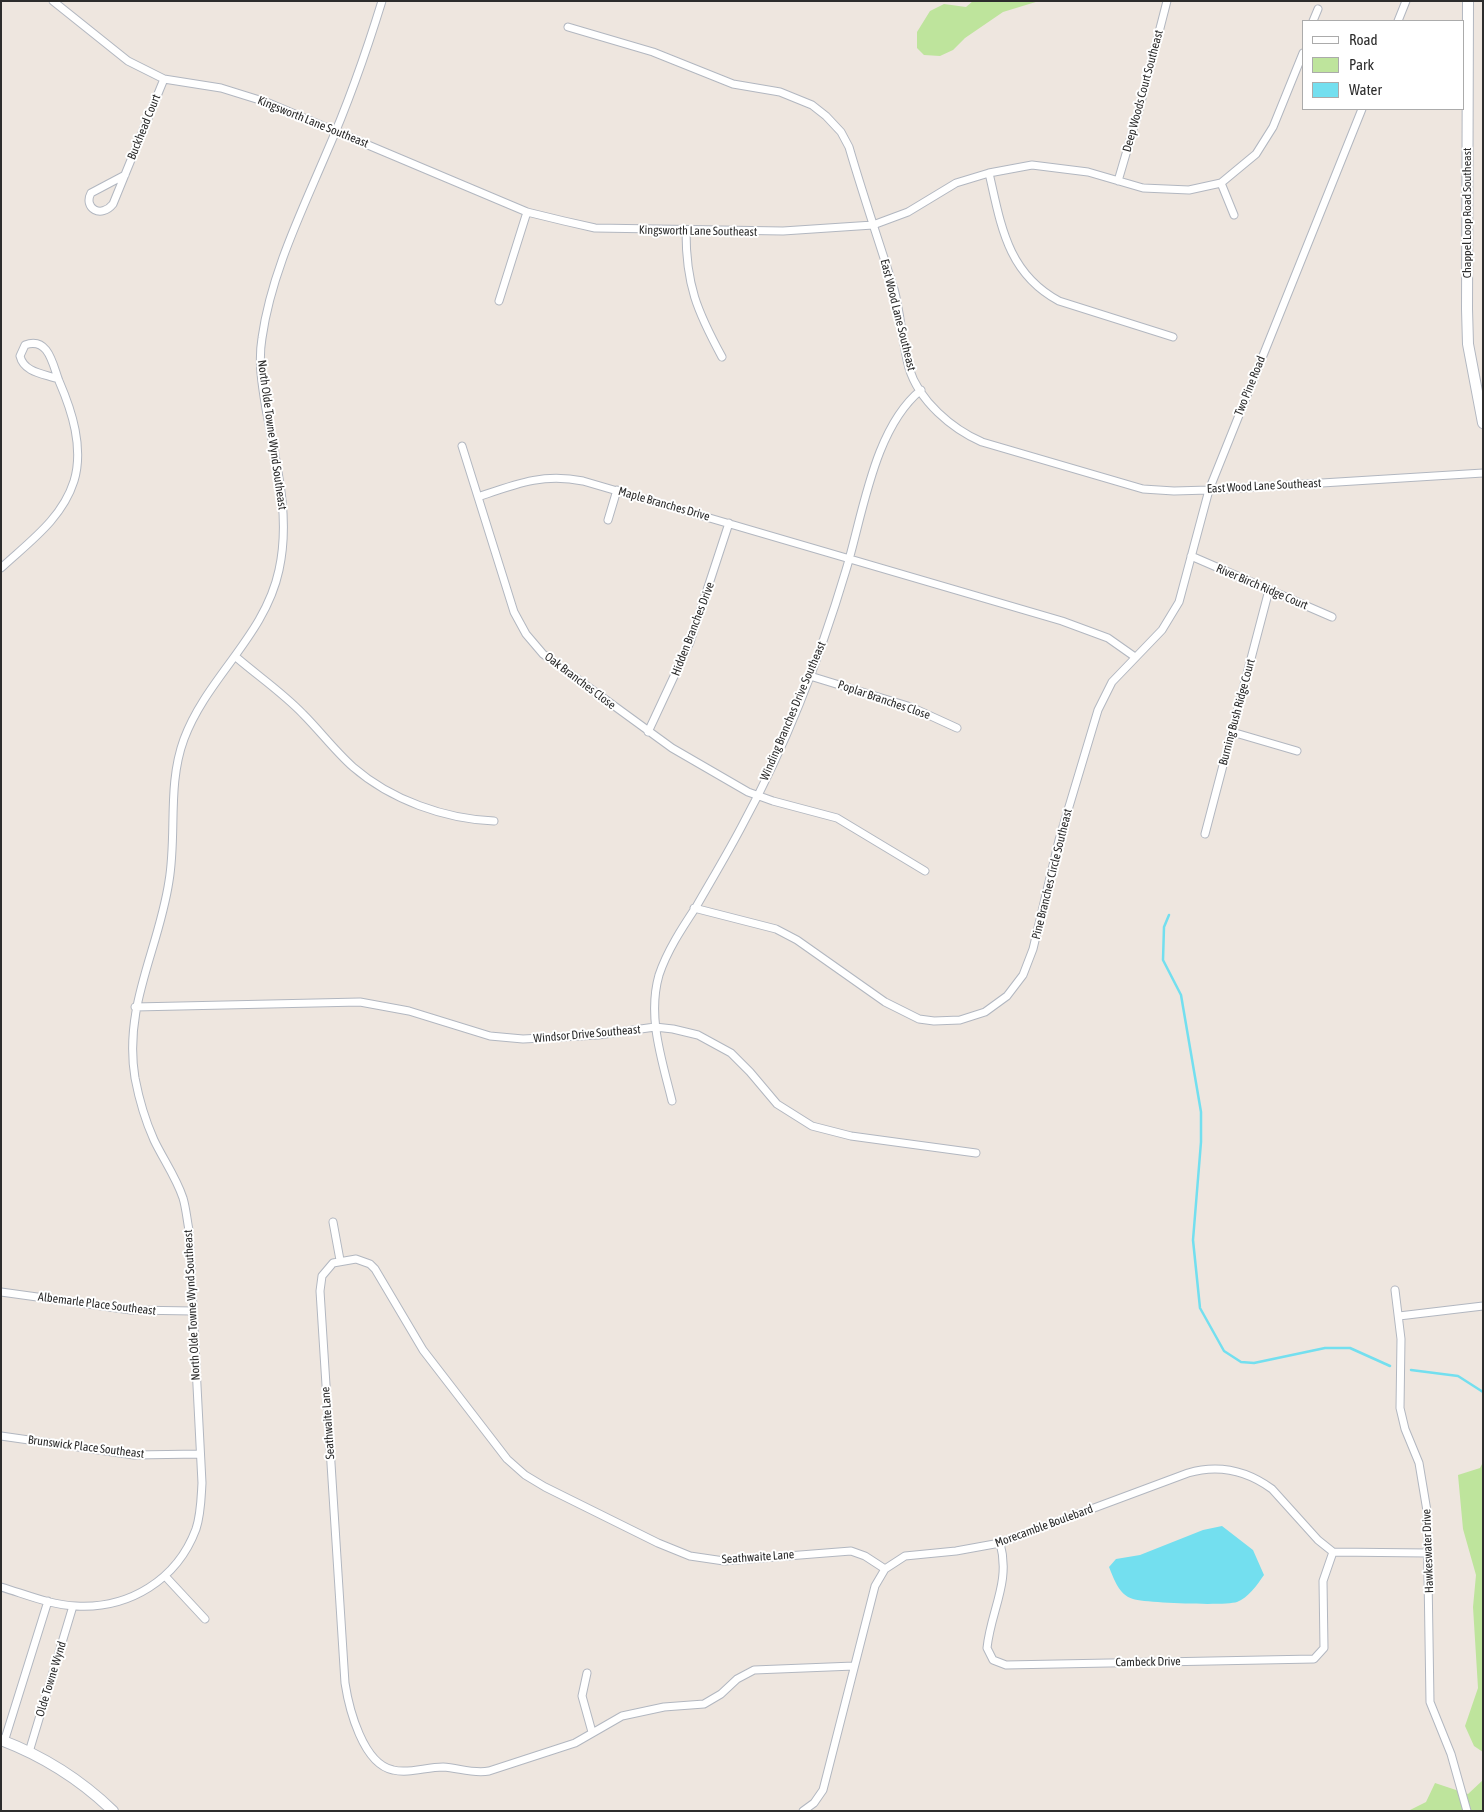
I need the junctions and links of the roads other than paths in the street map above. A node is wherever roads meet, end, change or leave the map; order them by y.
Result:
1 (53, 1) edge
2 (382, 1) edge
3 (1167, 1) edge
4 (1406, 1) edge
5 (1468, 1) edge
6 (1318, 8) dead end
7 (1313, 20) edge
8 (1398, 20) edge
9 (568, 27) dead end
10 (1302, 55) edge
11 (164, 79) junction
12 (1362, 110) edge
13 (336, 131) junction
14 (989, 173) junction
15 (125, 175) junction
16 (1118, 181) junction
17 (1221, 182) junction
18 (527, 212) junction
19 (1234, 215) dead end
20 (873, 225) junction
21 (686, 231) junction
22 (499, 300) dead end
23 (1173, 337) dead end
24 (722, 357) dead end
25 (58, 379) junction
26 (921, 390) junction
27 (1483, 423) edge
28 (462, 446) dead end
29 (1483, 473) edge
30 (617, 490) junction
31 (1209, 490) junction
32 (478, 497) junction
33 (608, 520) dead end
34 (729, 523) junction
35 (1191, 556) junction
36 (850, 558) junction
37 (1, 568) edge
38 (1269, 590) junction
39 (1332, 617) dead end
40 (236, 657) junction
41 (1135, 657) junction
42 (810, 676) junction
43 (957, 728) dead end
44 (648, 732) junction
45 (1232, 732) junction
46 (1297, 751) dead end
47 (758, 796) junction
48 (494, 821) dead end
49 (1205, 834) dead end
50 (925, 871) dead end
51 (694, 908) junction
52 (135, 1007) junction
53 (655, 1027) junction
54 (672, 1101) dead end
55 (976, 1153) dead end
56 (333, 1222) dead end
57 (340, 1260) junction
58 (1395, 1290) dead end
59 (1, 1292) edge
60 (1483, 1306) edge
61 (193, 1311) junction
62 (1399, 1316) junction
63 (1, 1436) edge
64 (200, 1454) junction
65 (1000, 1543) junction
66 (1333, 1552) junction
67 (1428, 1553) junction
68 (885, 1569) junction
69 (164, 1576) junction
70 (1, 1587) edge
71 (48, 1601) junction
72 (73, 1606) junction
73 (205, 1619) dead end
74 (854, 1666) junction
75 (587, 1673) dead end
76 (592, 1732) junction
77 (3, 1741) edge
78 (29, 1752) junction
79 (113, 1811) edge
80 (803, 1811) edge
81 (1467, 1811) edge

1 - 11 street, Kingsworth Lane Southeast
2 - 13 street, North Olde Towne Wynd Southeast
3 - 16 street, Deep Woods Court Southeast
4 - 8 street
5 - 27 street, Chappel Loop Road Southeast
6 - 7 street
9 - 20 street, East Wood Lane Southeast
10 - 17 street, Kingsworth Lane Southeast
11 - 13 street, Kingsworth Lane Southeast
11 - 15 street, Buckhead Court
12 - 31 street, Two Pine Road
13 - 18 street, Kingsworth Lane Southeast
13 - 40 street, North Olde Towne Wynd Southeast
14 - 16 street, Kingsworth Lane Southeast
14 - 20 street, Kingsworth Lane Southeast
14 - 23 street
15 - 15 street, Buckhead Court
16 - 17 street, Kingsworth Lane Southeast
17 - 19 street
18 - 21 street, Kingsworth Lane Southeast
18 - 22 street
20 - 21 street, Kingsworth Lane Southeast
20 - 26 street, East Wood Lane Southeast
21 - 24 street
25 - 25 street
25 - 37 street
26 - 31 street, East Wood Lane Southeast
26 - 36 street, Winding Branches Drive Southeast
28 - 32 street, Oak Branches Close
29 - 31 street, East Wood Lane Southeast
30 - 32 street, Maple Branches Drive
30 - 33 street
30 - 34 street, Maple Branches Drive
31 - 35 street, Two Pine Road
32 - 44 street, Oak Branches Close
34 - 36 street, Maple Branches Drive
34 - 44 street, Hidden Branches Drive
35 - 38 street, River Birch Ridge Court
35 - 41 street, Two Pine Road
36 - 41 street
36 - 42 street, Winding Branches Drive Southeast
38 - 39 street, River Birch Ridge Court
38 - 45 street, Burning Bush Ridge Court
40 - 48 street
40 - 52 street, North Olde Towne Wynd Southeast
41 - 51 street, Pine Branches Circle Southeast
42 - 43 street, Poplar Branches Close
42 - 47 street, Winding Branches Drive Southeast
44 - 47 street, Oak Branches Close
45 - 46 street
45 - 49 street, Burning Bush Ridge Court
47 - 50 street, Oak Branches Close
47 - 51 street, Winding Branches Drive Southeast
51 - 53 street, Winding Branches Drive Southeast
52 - 53 street, Windsor Drive Southeast
52 - 61 street, North Olde Towne Wynd Southeast
53 - 54 street, Winding Branches Drive Southeast
53 - 55 street, Windsor Drive Southeast
56 - 57 street
57 - 68 street, Seathwaite Lane
57 - 76 street, Seathwaite Lane
58 - 62 street, Hawkeswater Drive
59 - 61 street, Albemarle Place Southeast
60 - 62 street
61 - 64 street, North Olde Towne Wynd Southeast
62 - 67 street, Hawkeswater Drive
63 - 64 street, Brunswick Place Southeast
64 - 69 street, North Olde Towne Wynd Southeast
65 - 66 street, Morecamble Boulebard
65 - 66 street, Cambeck Drive
65 - 68 street, Morecamble Boulebard
66 - 67 street
67 - 81 street, Hawkeswater Drive
68 - 74 street
69 - 72 street, North Olde Towne Wynd Southeast
69 - 73 street
70 - 71 street, North Olde Towne Wynd Southeast
71 - 72 street, North Olde Towne Wynd Southeast
71 - 77 street, Olde Towne Wynd
72 - 78 street, Olde Towne Wynd
74 - 76 street, Seathwaite Lane
74 - 80 street
75 - 76 street
77 - 78 street
78 - 79 street

